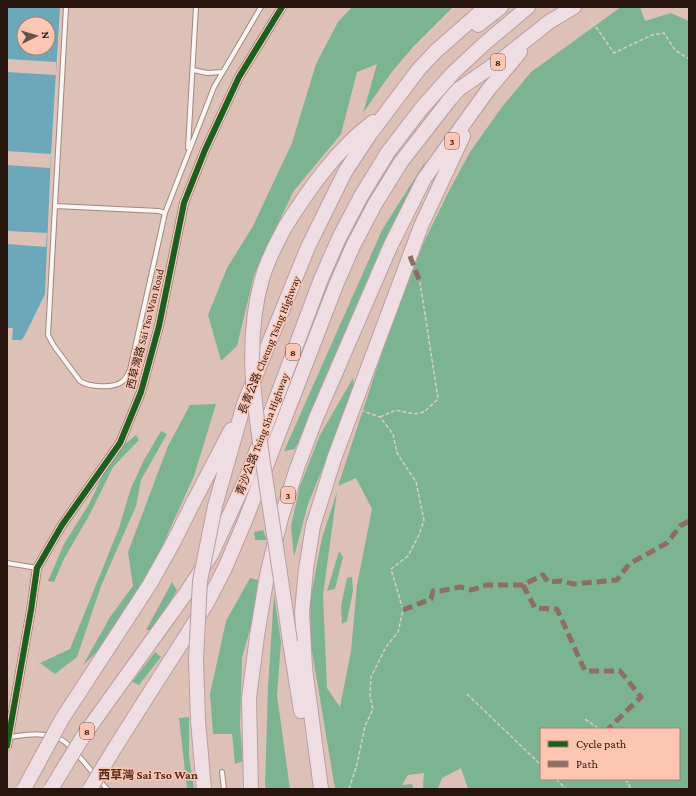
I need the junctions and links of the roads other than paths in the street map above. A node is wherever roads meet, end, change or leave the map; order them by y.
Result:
1 (66, 7) edge
2 (196, 7) edge
3 (261, 7) edge
4 (282, 7) edge
5 (486, 7) edge
6 (501, 7) edge
7 (528, 7) edge
8 (574, 7) edge
9 (536, 33) junction
10 (436, 51) junction
11 (193, 70) junction
12 (222, 72) junction
13 (480, 102) junction
14 (385, 114) junction
15 (188, 154) junction
16 (56, 206) junction
17 (165, 213) junction
18 (244, 404) junction
19 (7, 563) edge
20 (37, 568) junction
21 (9, 737) junction
22 (7, 746) edge
23 (222, 772) dead end
24 (24, 789) edge
25 (51, 789) edge
26 (90, 789) edge
27 (107, 789) edge
28 (204, 789) edge
29 (224, 789) edge
30 (251, 789) edge
31 (313, 789) edge
32 (321, 789) edge

1 - 16 lane
2 - 11 lane
3 - 12 lane
4 - 20 street, 西草灣路 Sai Tso Wan Road
5 - 10 highway, 長青公路 Cheung Tsing Highway
6 - 10 highway
7 - 25 highway, 青沙公路 Tsing Sha Highway / 8, bridge
8 - 9 highway, 3
9 - 13 highway, 3
9 - 26 highway, 青沙公路 Tsing Sha Highway / 8, bridge
10 - 14 highway, 長青公路 Cheung Tsing Highway
11 - 12 lane
11 - 15 lane
12 - 15 lane
13 - 30 highway, 3
13 - 32 highway
14 - 18 highway, 長青公路 Cheung Tsing Highway, bridge
14 - 31 highway, bridge
15 - 17 lane
16 - 17 lane
16 - 17 lane
18 - 24 highway, bridge
18 - 28 highway, 長青公路 Cheung Tsing Highway, bridge
19 - 20 lane
20 - 21 street, 西草灣路 Sai Tso Wan Road
21 - 22 street, 西草灣路 Sai Tso Wan Road
21 - 27 lane
23 - 29 lane

